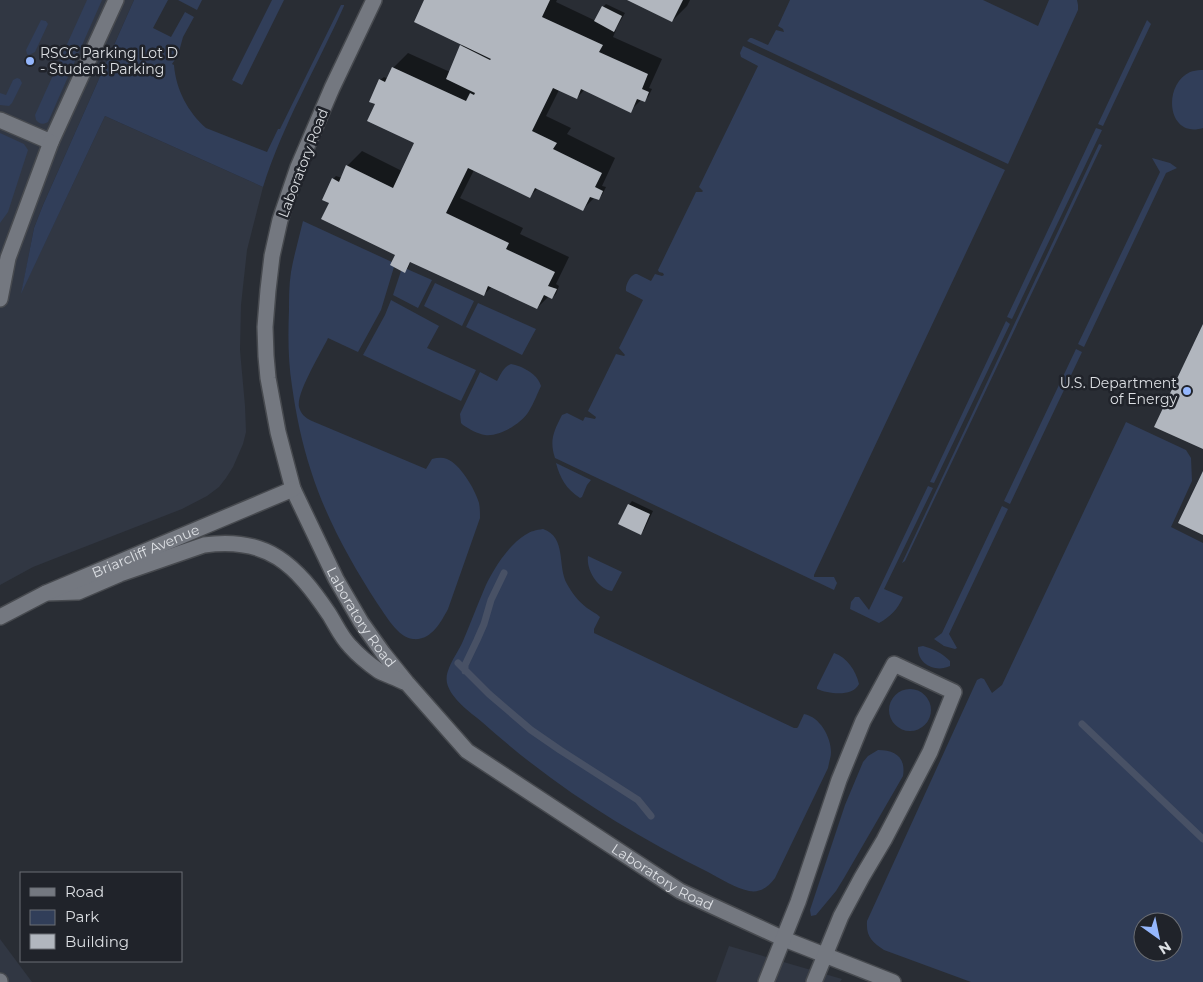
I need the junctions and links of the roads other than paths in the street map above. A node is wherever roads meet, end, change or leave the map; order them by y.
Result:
1 (116, 0) edge
2 (374, 0) edge
3 (0, 120) edge
4 (51, 142) junction
5 (4, 257) edge
6 (0, 299) edge
7 (293, 489) junction
8 (46, 593) junction
9 (0, 617) edge
10 (406, 683) junction
11 (784, 939) junction
12 (825, 955) junction
13 (766, 982) edge
14 (814, 982) edge
15 (893, 982) edge

1 - 4 street
2 - 7 street, Laboratory Road
3 - 4 street
4 - 5 street
5 - 6 street
7 - 8 street, Briarcliff Avenue
7 - 10 street, Laboratory Road
8 - 9 street, Briarcliff Avenue
8 - 10 street
10 - 11 street, Laboratory Road
11 - 12 street, Laboratory Road
11 - 12 street
11 - 13 street
12 - 14 street
12 - 15 street, Laboratory Road

